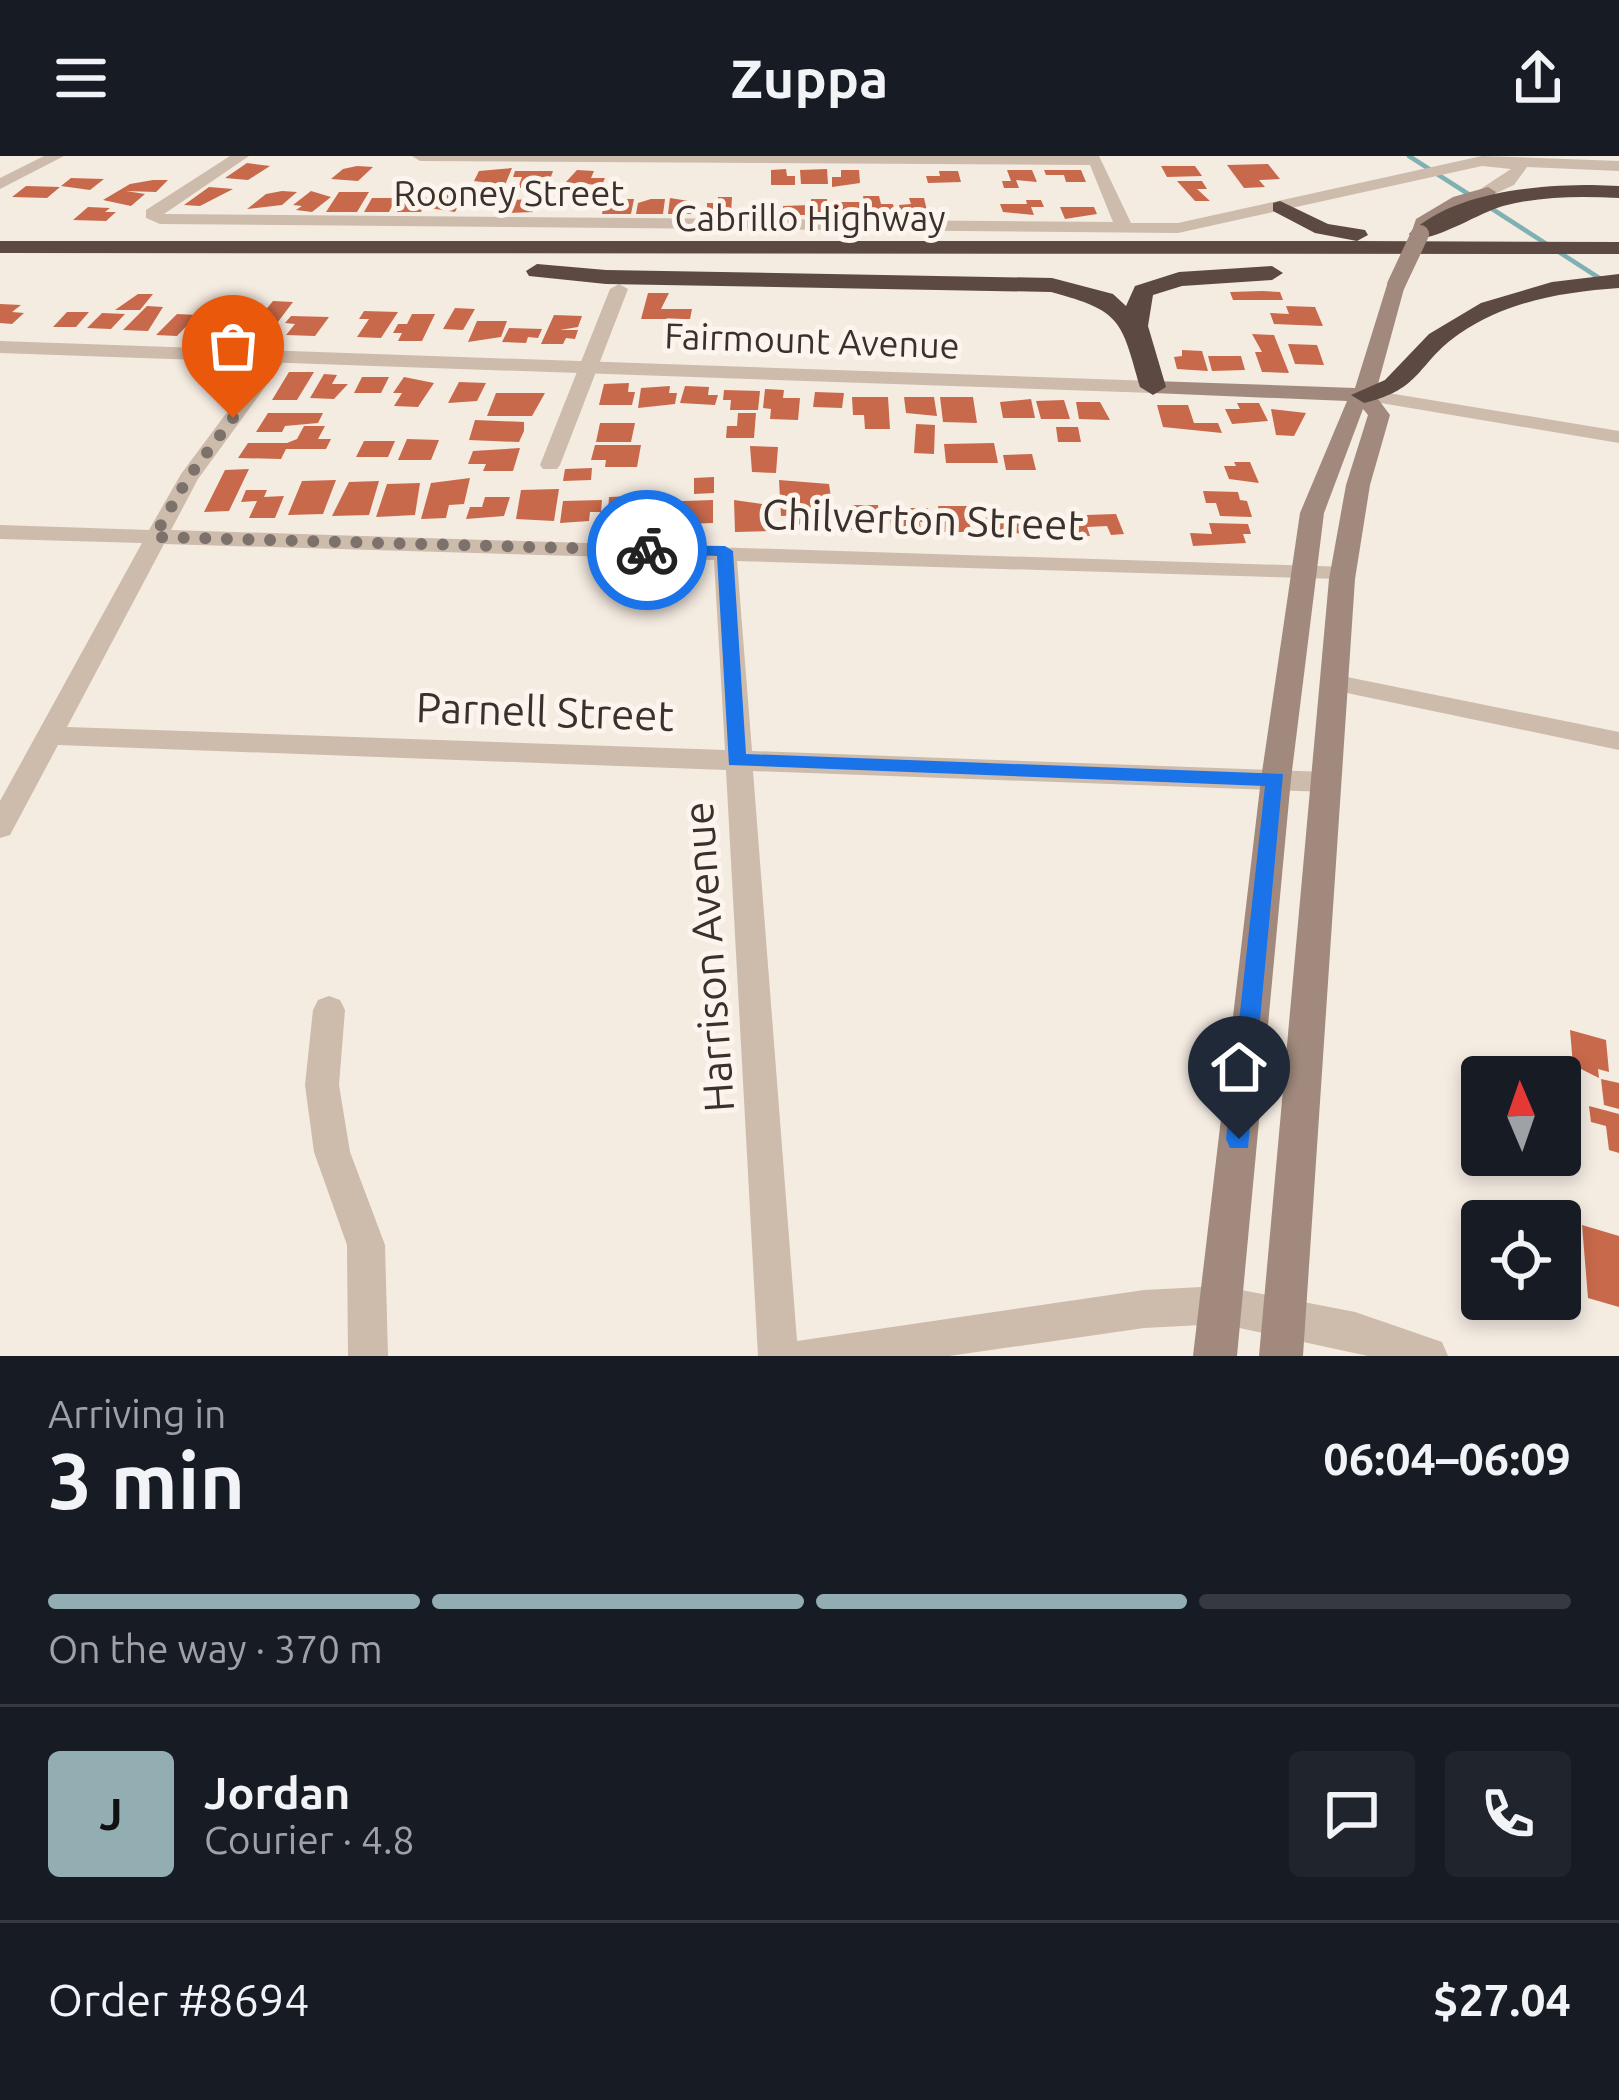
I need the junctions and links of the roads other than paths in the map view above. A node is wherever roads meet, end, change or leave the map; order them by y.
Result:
1 (56, 156) edge
2 (241, 156) edge
3 (420, 156) edge
4 (499, 156) edge
5 (623, 157) edge
6 (1095, 158) edge
7 (902, 159) edge
8 (1510, 162) edge
9 (1619, 166) edge
10 (0, 184) edge
11 (1619, 186) edge
12 (1488, 192) junction
13 (1280, 208) junction
14 (1428, 225) junction
15 (1124, 227) junction
16 (1619, 236) edge
17 (1384, 238) junction
18 (1220, 241) junction
19 (0, 247) edge
20 (1619, 248) edge
21 (989, 251) junction
22 (0, 265) edge
23 (1619, 265) edge
24 (1378, 266) junction
25 (503, 267) junction
26 (1619, 280) edge
27 (619, 289) dead end
28 (1137, 328) junction
29 (0, 346) edge
30 (278, 357) junction
31 (589, 365) junction
32 (1153, 387) junction
33 (1364, 395) junction
34 (1619, 437) edge
35 (550, 465) dead end
36 (0, 532) edge
37 (154, 537) junction
38 (725, 551) junction
39 (1323, 571) junction
40 (1337, 683) junction
41 (47, 735) junction
42 (1619, 741) edge
43 (736, 760) junction
44 (1276, 779) junction
45 (1327, 782) junction
46 (0, 827) edge
47 (329, 1010) dead end
48 (1222, 1305) junction
49 (1283, 1336) edge
50 (368, 1356) edge
51 (778, 1356) edge
52 (808, 1356) edge
53 (1215, 1356) edge
54 (1428, 1356) edge

1 - 10 street
2 - 15 street, Rooney Street
3 - 4 street
4 - 5 street
5 - 7 street
6 - 7 street
6 - 15 street
8 - 9 street, Rooney Street
8 - 11 highway
8 - 12 street
8 - 13 street, Rooney Street
11 - 12 highway
11 - 14 highway
12 - 14 main road
13 - 15 street, Rooney Street
13 - 17 highway
13 - 18 highway
14 - 33 main road, bridge
16 - 17 highway
17 - 18 highway
18 - 21 highway
19 - 21 highway, Cabrillo Highway
20 - 21 highway, Cabrillo Highway
22 - 25 highway, Cabrillo Highway
23 - 24 highway, Cabrillo Highway
24 - 25 highway, Cabrillo Highway
24 - 28 highway
25 - 28 highway
26 - 33 highway
27 - 31 street
28 - 32 highway
29 - 30 street, Fairmount Avenue
30 - 31 street, Fairmount Avenue
30 - 37 street
31 - 32 street, Fairmount Avenue
31 - 35 street
32 - 33 main road, Fairmount Avenue
33 - 34 street, Fairmount Avenue
33 - 39 main road
36 - 37 street, Chilverton Street
37 - 38 street, Chilverton Street
37 - 41 street
38 - 39 street, Chilverton Street
38 - 43 street, Harrison Avenue
39 - 40 main road
39 - 44 main road
40 - 42 street
40 - 45 main road
41 - 43 street, Parnell Street
41 - 46 street
43 - 44 street, Parnell Street
43 - 51 street, Harrison Avenue
44 - 45 street, Parnell Street
44 - 48 main road
45 - 49 main road
47 - 50 street
48 - 49 street
48 - 52 street
48 - 53 main road
49 - 54 street

